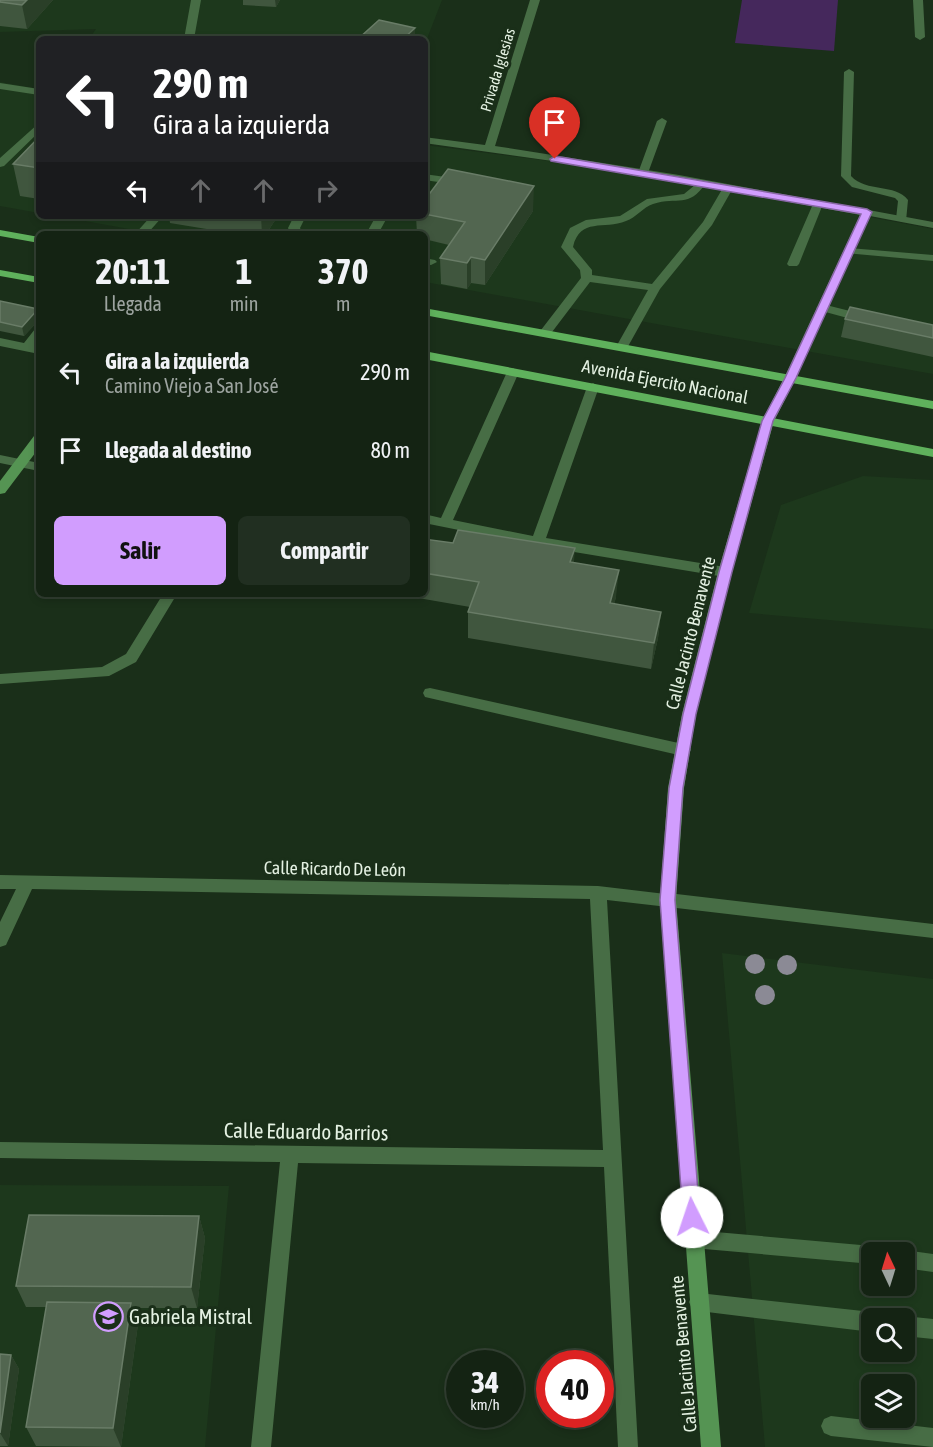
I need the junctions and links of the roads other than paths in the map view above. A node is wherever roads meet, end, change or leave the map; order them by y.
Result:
1 (196, 0) edge
2 (535, 0) edge
3 (918, 0) edge
4 (190, 36) edge
5 (920, 37) dead end
6 (849, 72) dead end
7 (0, 86) edge
8 (36, 92) edge
9 (662, 122) dead end
10 (36, 129) edge
11 (428, 140) edge
12 (489, 148) junction
13 (0, 164) edge
14 (643, 173) junction
15 (428, 178) edge
16 (469, 183) edge
17 (701, 183) junction
18 (728, 188) junction
19 (818, 204) junction
20 (867, 212) junction
21 (154, 219) edge
22 (902, 219) junction
23 (933, 225) edge
24 (144, 231) edge
25 (0, 233) edge
26 (36, 239) edge
27 (849, 251) junction
28 (933, 258) edge
29 (793, 264) dead end
30 (0, 273) edge
31 (587, 278) junction
32 (36, 279) edge
33 (655, 288) junction
34 (822, 308) junction
35 (428, 312) edge
36 (876, 321) edge
37 (545, 333) junction
38 (0, 342) edge
39 (622, 347) junction
40 (33, 349) edge
41 (428, 356) edge
42 (513, 372) junction
43 (790, 378) junction
44 (593, 387) junction
45 (933, 405) edge
46 (768, 421) junction
47 (36, 443) edge
48 (933, 453) edge
49 (0, 459) edge
50 (21, 463) junction
51 (36, 466) edge
52 (0, 490) edge
53 (428, 519) edge
54 (445, 523) junction
55 (538, 541) junction
56 (725, 572) junction
57 (168, 597) edge
58 (0, 679) edge
59 (430, 693) dead end
60 (683, 750) junction
61 (0, 882) edge
62 (27, 882) junction
63 (598, 893) junction
64 (668, 900) junction
65 (933, 931) edge
66 (0, 940) edge
67 (0, 1150) edge
68 (290, 1154) junction
69 (612, 1159) junction
70 (693, 1239) junction
71 (861, 1254) edge
72 (915, 1261) edge
73 (933, 1263) edge
74 (699, 1302) junction
75 (861, 1321) edge
76 (915, 1327) edge
77 (933, 1329) edge
78 (831, 1426) dead end
79 (933, 1438) edge
80 (261, 1447) edge
81 (628, 1447) edge
82 (711, 1447) edge

1 - 4 street
2 - 12 street, Privada Iglesias
3 - 5 street
6 - 22 street
7 - 8 street
9 - 14 street
10 - 13 street
11 - 12 street
12 - 14 street
14 - 17 street
15 - 16 street
17 - 18 street
17 - 31 street
18 - 19 street
18 - 33 street
19 - 20 street
19 - 29 street
20 - 22 street
20 - 27 street, Calle Jacinto Benavente
21 - 24 street
22 - 23 street
25 - 26 main road
27 - 28 street
27 - 34 street, Calle Jacinto Benavente
30 - 32 main road
31 - 33 street
31 - 37 street
33 - 39 street
34 - 36 street
34 - 43 street, Calle Jacinto Benavente
35 - 37 main road, Avenida Ejercito Nacional
37 - 39 main road, Avenida Ejercito Nacional
38 - 40 street
39 - 43 main road, Avenida Ejercito Nacional
41 - 42 main road, Avenida Ejercito Nacional
42 - 44 main road, Avenida Ejercito Nacional
42 - 54 street
43 - 45 main road, Avenida Ejercito Nacional
43 - 46 street, Calle Jacinto Benavente
44 - 46 main road, Avenida Ejercito Nacional
44 - 55 street
46 - 48 main road, Avenida Ejercito Nacional
46 - 56 street, Calle Jacinto Benavente
47 - 50 street
49 - 50 street
50 - 51 street
50 - 52 street
53 - 54 street
54 - 55 street
55 - 56 street
56 - 60 street, Calle Jacinto Benavente
57 - 58 street
59 - 60 street
60 - 64 street, Calle Jacinto Benavente
61 - 62 street, Calle Ricardo De León
62 - 63 street, Calle Ricardo De León
62 - 66 street
63 - 64 street, Calle Ricardo De León
63 - 69 street
64 - 65 street, Calle Ricardo De León
64 - 70 street, Calle Jacinto Benavente
67 - 68 street, Calle Eduardo Barrios
68 - 69 street, Calle Eduardo Barrios
68 - 80 street
69 - 81 street
70 - 71 street
70 - 74 street, Calle Jacinto Benavente
72 - 73 street
74 - 75 street
74 - 82 street, Calle Jacinto Benavente
76 - 77 street
78 - 79 street

